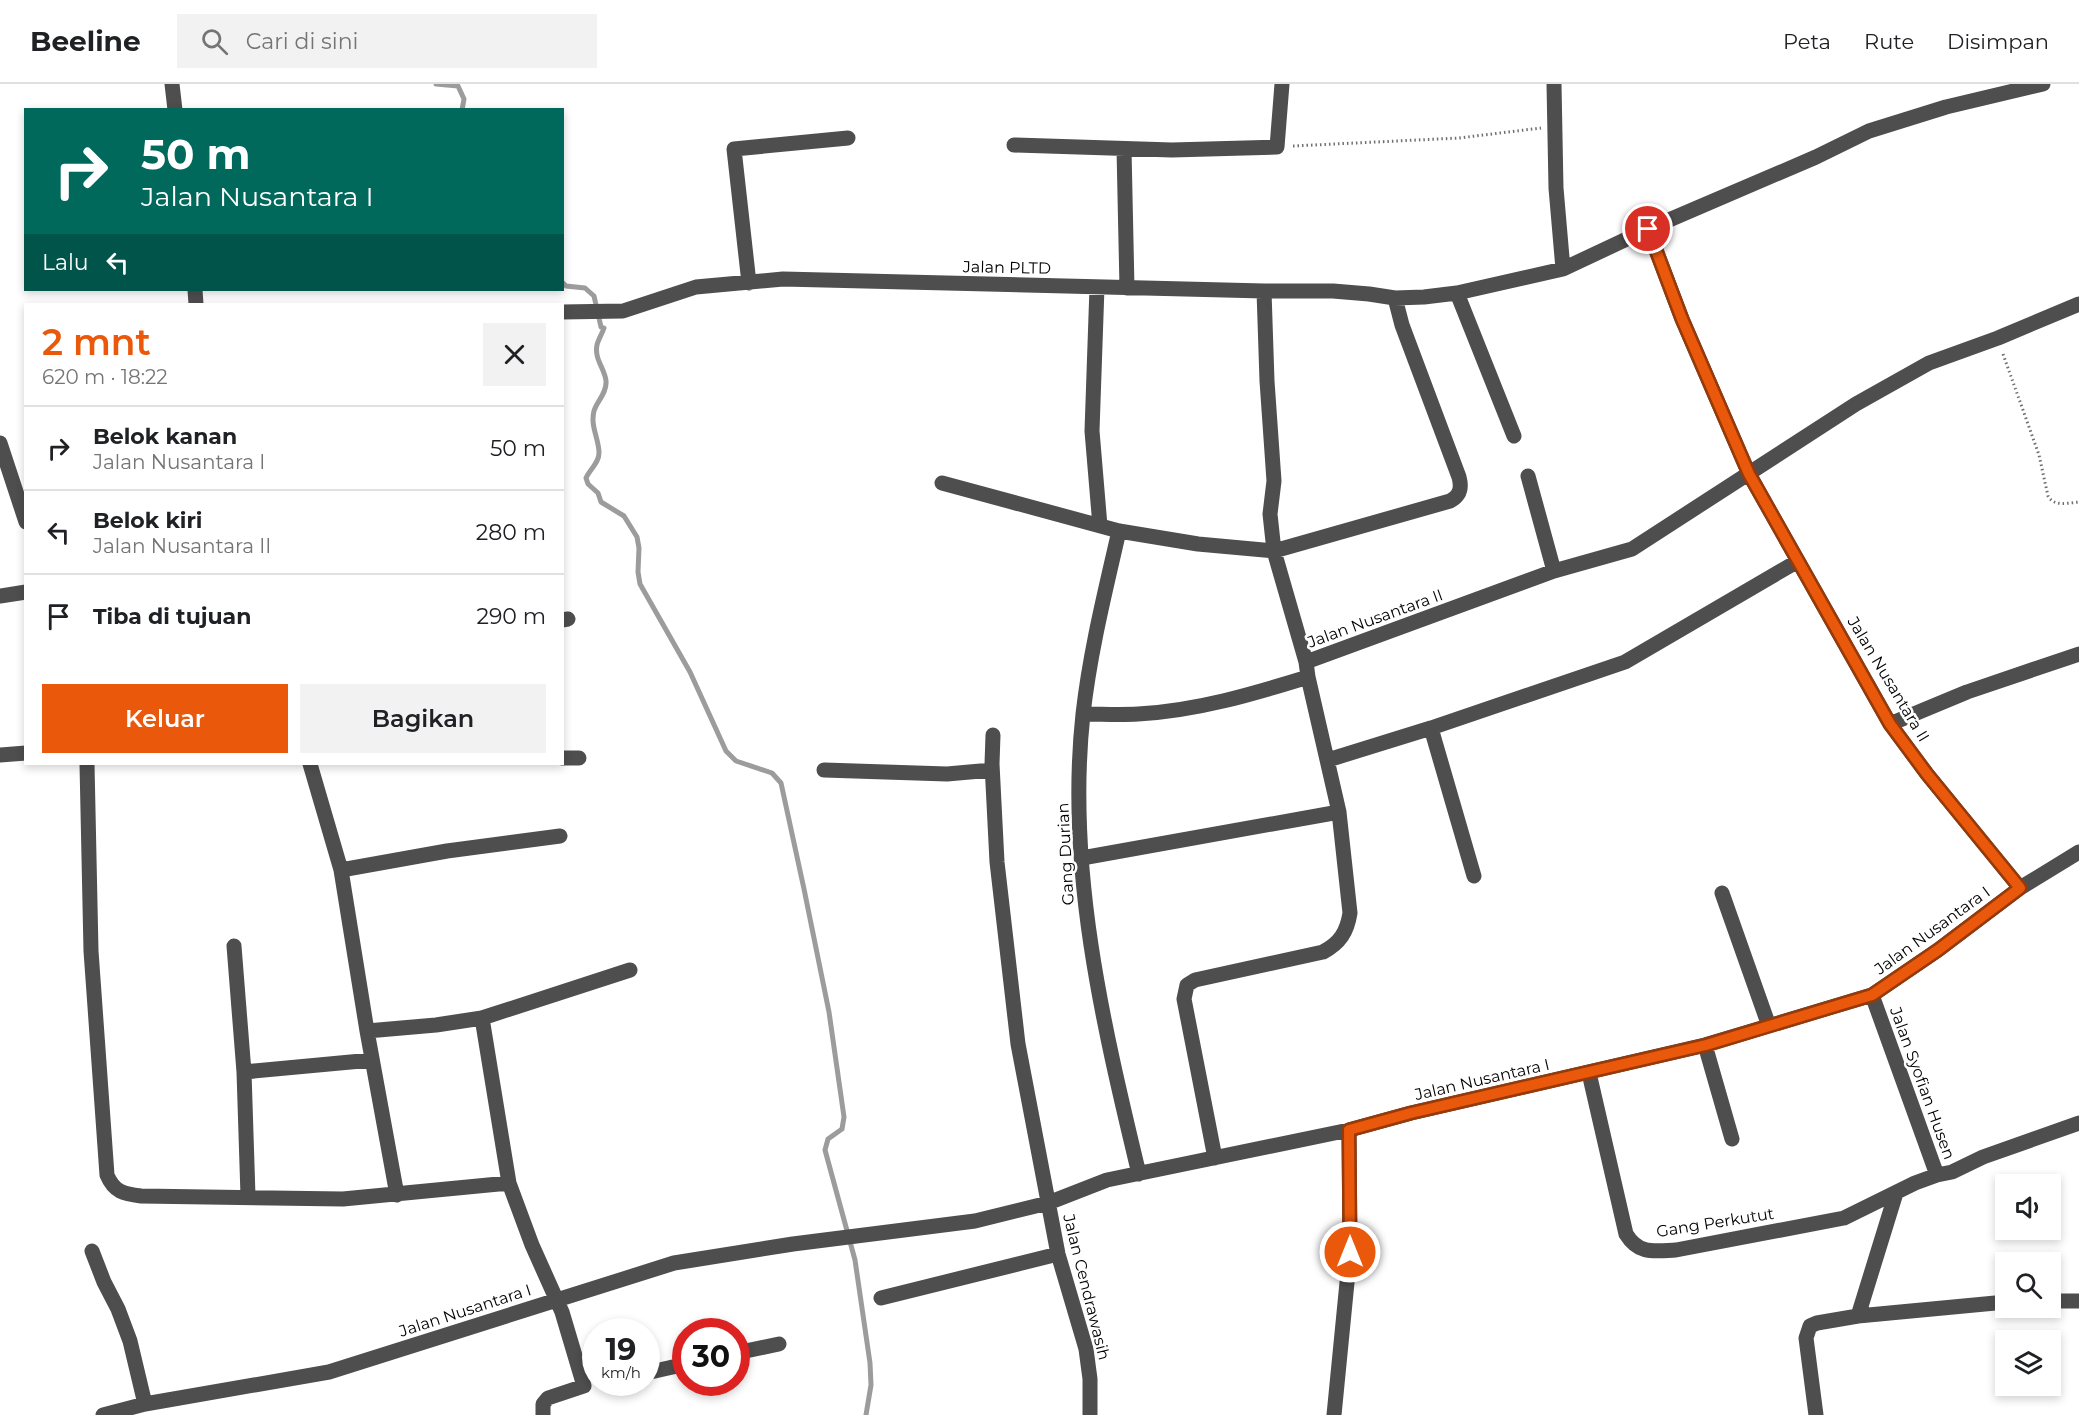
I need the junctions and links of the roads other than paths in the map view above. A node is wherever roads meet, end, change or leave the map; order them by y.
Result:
1 (172, 84) edge
2 (1282, 84) edge
3 (1554, 84) edge
4 (2043, 84) edge
5 (175, 108) edge
6 (848, 138) dead end
7 (1014, 145) dead end
8 (1124, 149) junction
9 (1648, 229) junction
10 (1563, 269) junction
11 (748, 283) junction
12 (1097, 287) junction
13 (1127, 288) junction
14 (1264, 291) junction
15 (1457, 293) junction
16 (1395, 298) junction
17 (2079, 304) edge
18 (564, 312) edge
19 (1514, 436) dead end
20 (0, 443) edge
21 (1749, 474) junction
22 (1528, 477) dead end
23 (942, 483) dead end
24 (24, 516) edge
25 (1100, 526) junction
26 (1119, 531) junction
27 (1274, 551) junction
28 (1798, 561) junction
29 (1554, 571) junction
30 (24, 592) edge
31 (0, 596) edge
32 (2079, 654) edge
33 (1307, 670) junction
34 (1083, 714) junction
35 (1890, 724) junction
36 (1431, 728) junction
37 (993, 735) dead end
38 (24, 753) edge
39 (0, 755) edge
40 (564, 758) edge
41 (579, 758) dead end
42 (1329, 760) junction
43 (87, 765) edge
44 (310, 765) edge
45 (824, 770) dead end
46 (992, 770) junction
47 (1340, 812) junction
48 (560, 836) dead end
49 (2079, 852) edge
50 (1082, 858) junction
51 (341, 870) junction
52 (1474, 876) dead end
53 (2020, 888) junction
54 (1722, 893) dead end
55 (234, 946) dead end
56 (630, 970) dead end
57 (1872, 995) junction
58 (482, 1018) junction
59 (1769, 1026) junction
60 (367, 1031) junction
61 (1706, 1045) junction
62 (372, 1060) junction
63 (244, 1072) junction
64 (1589, 1073) junction
65 (2079, 1123) edge
66 (1349, 1130) junction
67 (1732, 1139) dead end
68 (1215, 1158) junction
69 (1139, 1174) junction
70 (1937, 1175) junction
71 (509, 1183) junction
72 (1896, 1193) junction
73 (396, 1195) junction
74 (248, 1196) junction
75 (1048, 1203) junction
76 (92, 1251) dead end
77 (1058, 1254) junction
78 (881, 1298) dead end
79 (556, 1300) junction
80 (2061, 1301) edge
81 (2079, 1301) edge
82 (1995, 1303) edge
83 (1858, 1316) junction
84 (779, 1344) dead end
85 (750, 1350) edge
86 (582, 1362) edge
87 (582, 1387) edge
88 (145, 1404) junction
89 (103, 1415) edge
90 (543, 1415) edge
91 (1090, 1415) edge
92 (1334, 1415) edge
93 (1816, 1415) edge

1 - 5 street
2 - 8 street
3 - 10 street
4 - 9 street, Jalan PLTD
6 - 11 street
7 - 8 street
8 - 13 street
9 - 10 street, Jalan PLTD
9 - 21 street, Jalan Nusantara II
10 - 15 street, Jalan PLTD
11 - 12 street, Jalan PLTD
11 - 18 street, Jalan PLTD
12 - 13 street, Jalan PLTD
12 - 25 street
13 - 14 street, Jalan PLTD
14 - 16 street, Jalan PLTD
14 - 27 street
15 - 16 street, Jalan PLTD
15 - 19 street
16 - 27 street
17 - 21 street, Jalan Nusantara II
20 - 24 street
21 - 28 street, Jalan Nusantara II
21 - 29 street, Jalan Nusantara II
22 - 29 street
23 - 25 street
25 - 26 street
26 - 27 street
26 - 34 street, Gang Durian
27 - 33 street
28 - 35 street, Jalan Nusantara II
28 - 36 street
29 - 33 street, Jalan Nusantara II
30 - 31 street
32 - 35 street
33 - 34 street, Jalan Nusantara II
33 - 42 street
34 - 50 street, Gang Durian
35 - 53 street, Jalan Nusantara II
36 - 42 street
36 - 52 street
37 - 46 street, Jalan Cendrawasih
38 - 39 street
40 - 41 street
42 - 47 street
43 - 74 street
44 - 51 street
45 - 46 street
46 - 75 street, Jalan Cendrawasih
47 - 50 street
47 - 68 street
48 - 51 street
49 - 53 street, Jalan Nusantara I
50 - 69 street, Gang Durian
51 - 60 street
53 - 57 street, Jalan Nusantara I
54 - 59 street
55 - 63 street
56 - 58 street
57 - 59 street, Jalan Nusantara I
57 - 70 street, Jalan Syofian Husen
58 - 60 street
58 - 71 street
59 - 61 street, Jalan Nusantara I
60 - 62 street
61 - 64 street, Jalan Nusantara I
61 - 67 street
62 - 63 street
62 - 73 street
63 - 74 street
64 - 66 street, Jalan Nusantara I
64 - 72 street, Gang Perkutut
65 - 70 street, Jalan Syofian Husen
66 - 68 street, Jalan Nusantara I
66 - 92 street
68 - 69 street, Jalan Nusantara I
69 - 75 street, Jalan Nusantara I
70 - 72 street, Gang Perkutut
71 - 73 street
71 - 79 street
72 - 83 street
73 - 74 street
75 - 77 street, Jalan Cendrawasih
75 - 79 street, Jalan Nusantara I
76 - 88 street
77 - 78 street
77 - 91 street, Jalan Cendrawasih
79 - 86 street
79 - 88 street, Jalan Nusantara I
80 - 81 street
82 - 83 street
83 - 93 street
84 - 85 street
87 - 90 street
88 - 89 street, Jalan Nusantara I

